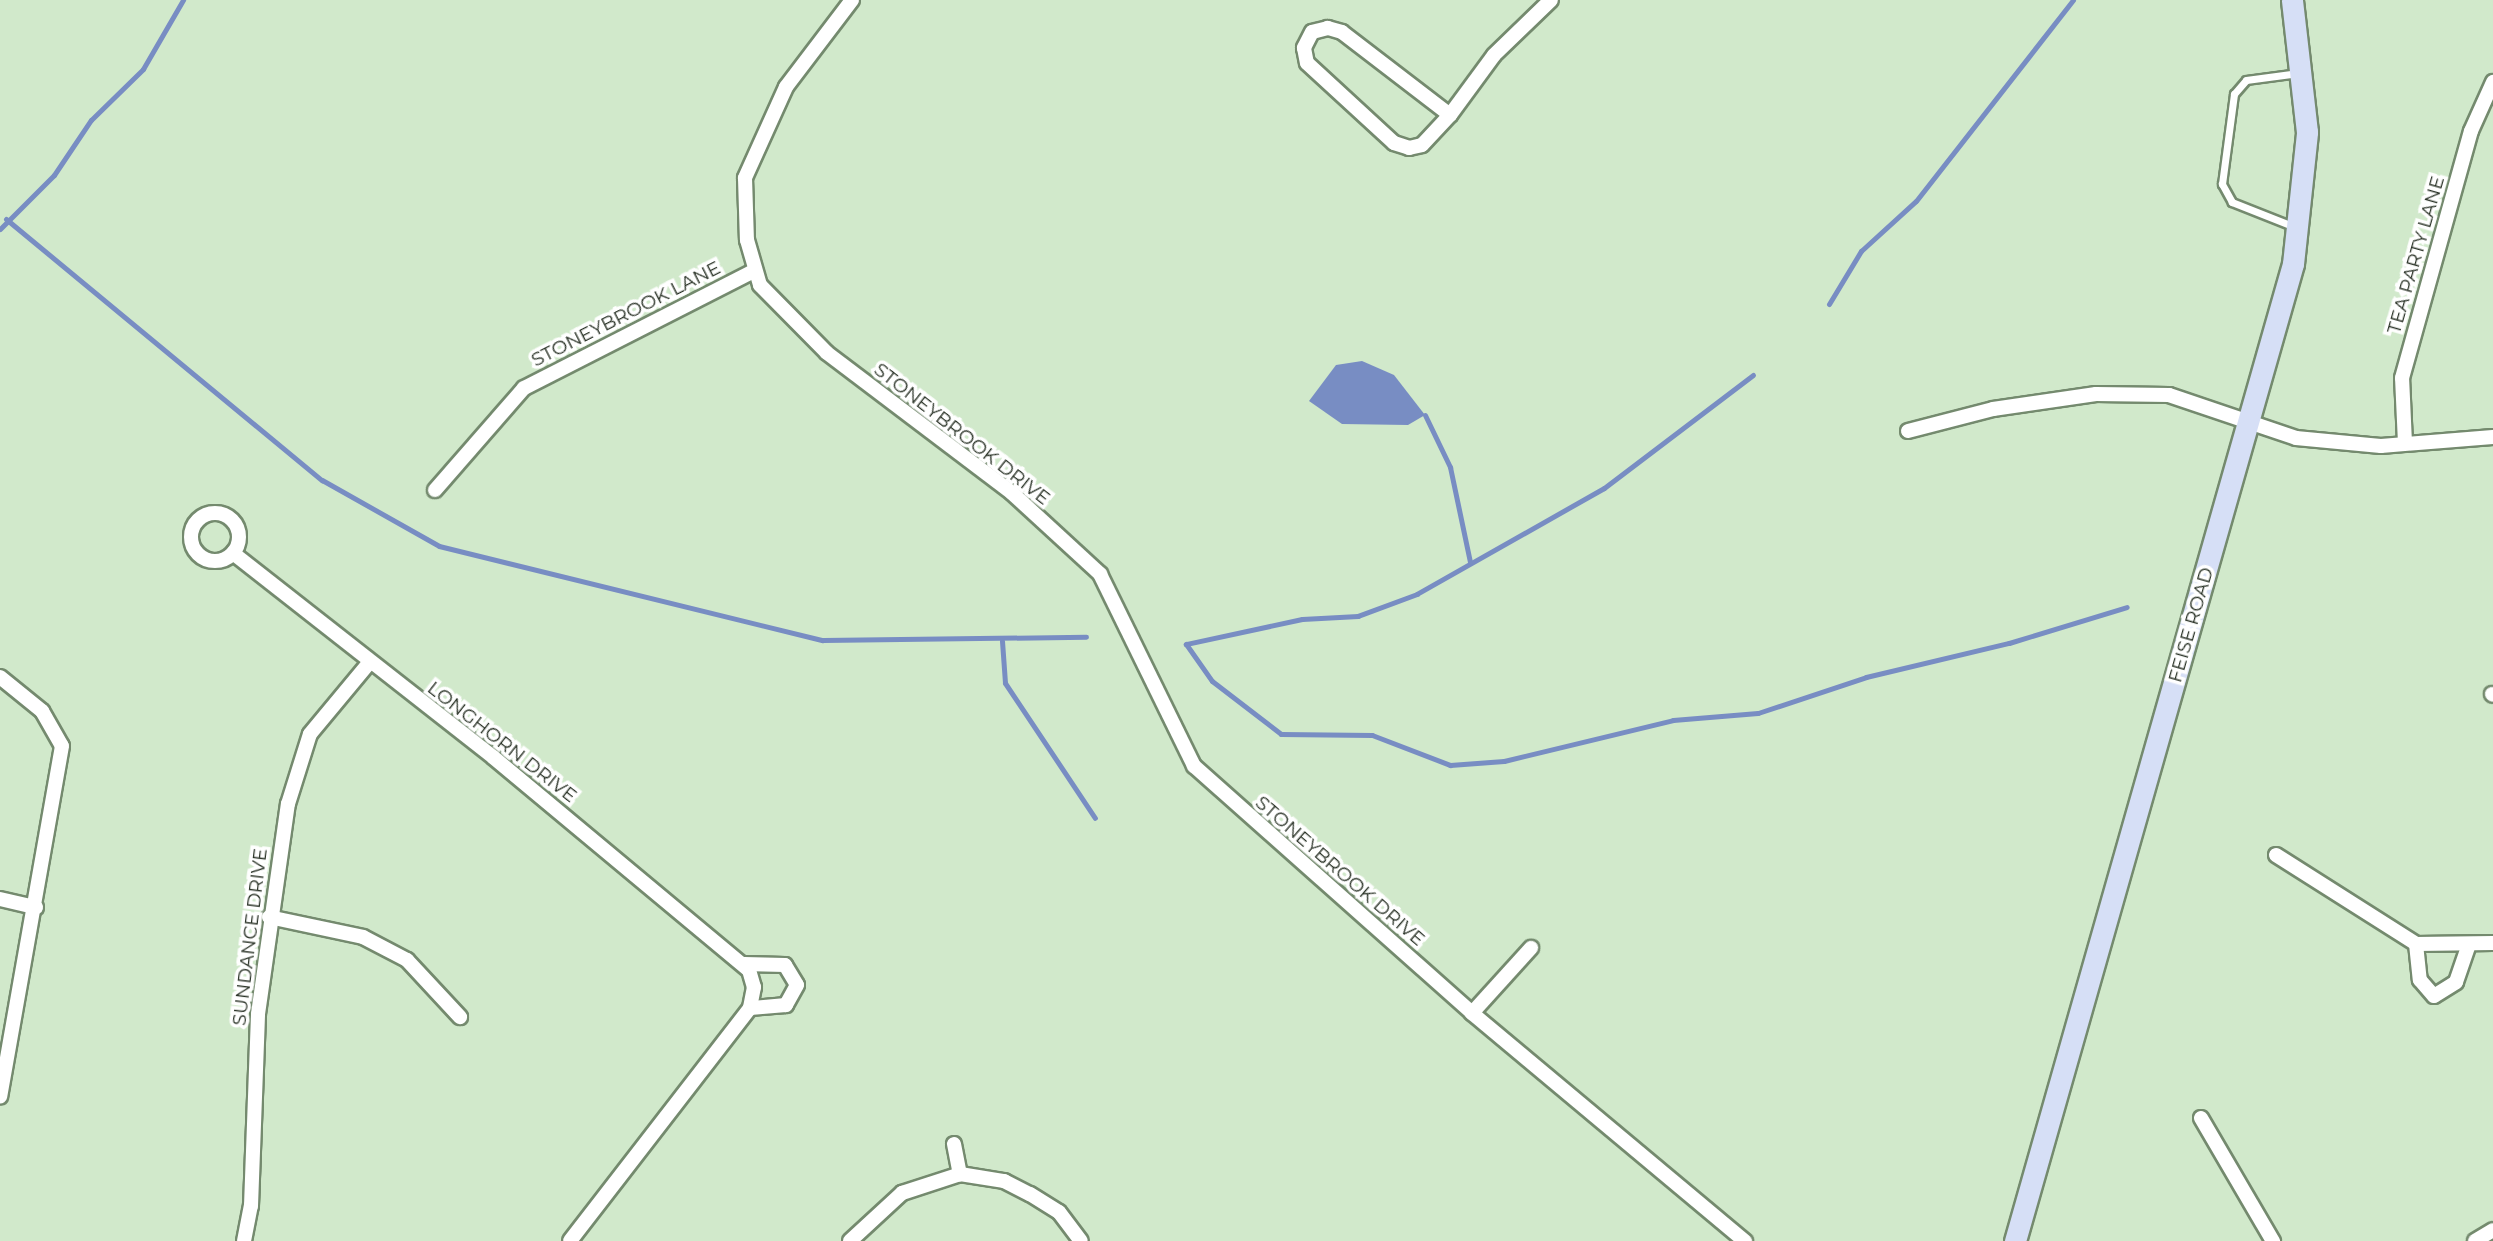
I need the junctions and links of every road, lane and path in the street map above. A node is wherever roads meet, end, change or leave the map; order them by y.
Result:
1 (852, 0) edge
2 (1551, 0) edge
3 (2292, 0) edge
4 (2303, 73) junction
5 (2493, 82) edge
6 (1450, 115) junction
7 (2298, 229) junction
8 (754, 271) junction
9 (2249, 422) junction
10 (1908, 431) dead end
11 (2493, 438) edge
12 (2405, 443) junction
13 (435, 490) dead end
14 (233, 553) dead end
15 (369, 663) junction
16 (0, 677) edge
17 (2276, 855) dead end
18 (0, 899) edge
19 (36, 907) junction
20 (269, 916) junction
21 (2493, 943) edge
22 (2416, 944) junction
23 (2469, 944) junction
24 (1531, 948) dead end
25 (744, 964) junction
26 (750, 1008) junction
27 (1472, 1013) junction
28 (460, 1017) dead end
29 (0, 1097) edge
30 (2201, 1118) dead end
31 (954, 1144) dead end
32 (960, 1174) junction
33 (2493, 1230) edge
34 (244, 1241) edge
35 (570, 1241) edge
36 (850, 1241) edge
37 (1081, 1241) edge
38 (1745, 1241) edge
39 (2015, 1241) edge
40 (2273, 1241) edge
41 (2474, 1241) edge

1 - 8 street, STONEYBROOK DRIVE
2 - 6 street
3 - 4 main road, FEISE ROAD
4 - 7 main road, FEISE ROAD
4 - 7 lane
5 - 12 street, TEA PARTY LANE
6 - 6 street
7 - 9 main road, FEISE ROAD
8 - 13 street, STONEYBROOK LANE
8 - 27 street, STONEYBROOK DRIVE
9 - 10 street
9 - 12 street
9 - 39 main road, FEISE ROAD
11 - 12 street
14 - 15 street, LONGHORN DRIVE
15 - 20 street, SUNDANCE DRIVE
15 - 25 street, LONGHORN DRIVE
16 - 19 street
17 - 22 street
18 - 19 street
19 - 29 street
20 - 28 street
20 - 34 street, SUNDANCE DRIVE
21 - 23 street
22 - 23 street
22 - 23 street
24 - 27 street
25 - 26 street
25 - 26 street
26 - 35 street
27 - 38 street, STONEYBROOK DRIVE
30 - 40 street
31 - 32 street
32 - 36 street
32 - 37 street
33 - 41 street

